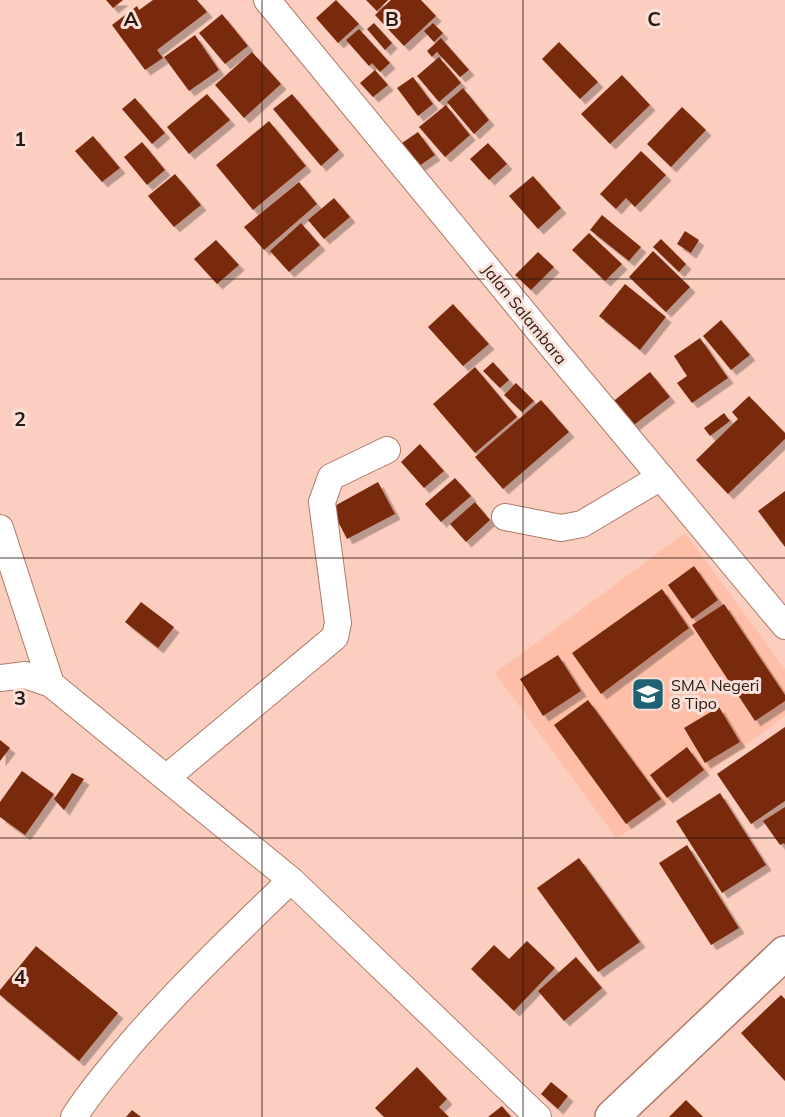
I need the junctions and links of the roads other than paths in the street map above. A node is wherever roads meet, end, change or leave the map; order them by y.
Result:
1 (267, 0) edge
2 (387, 450) dead end
3 (661, 477) junction
4 (506, 517) dead end
5 (0, 528) edge
6 (785, 626) edge
7 (0, 678) edge
8 (51, 684) junction
9 (166, 778) junction
10 (291, 880) junction
11 (785, 953) edge
12 (74, 1117) edge
13 (538, 1117) edge
14 (612, 1117) edge

1 - 3 street, Jalan Salambara
2 - 9 street
3 - 4 street
3 - 6 street, Jalan Salambara
5 - 8 street
7 - 8 street
8 - 9 street
9 - 10 street
10 - 12 street
10 - 13 street
11 - 14 highway

